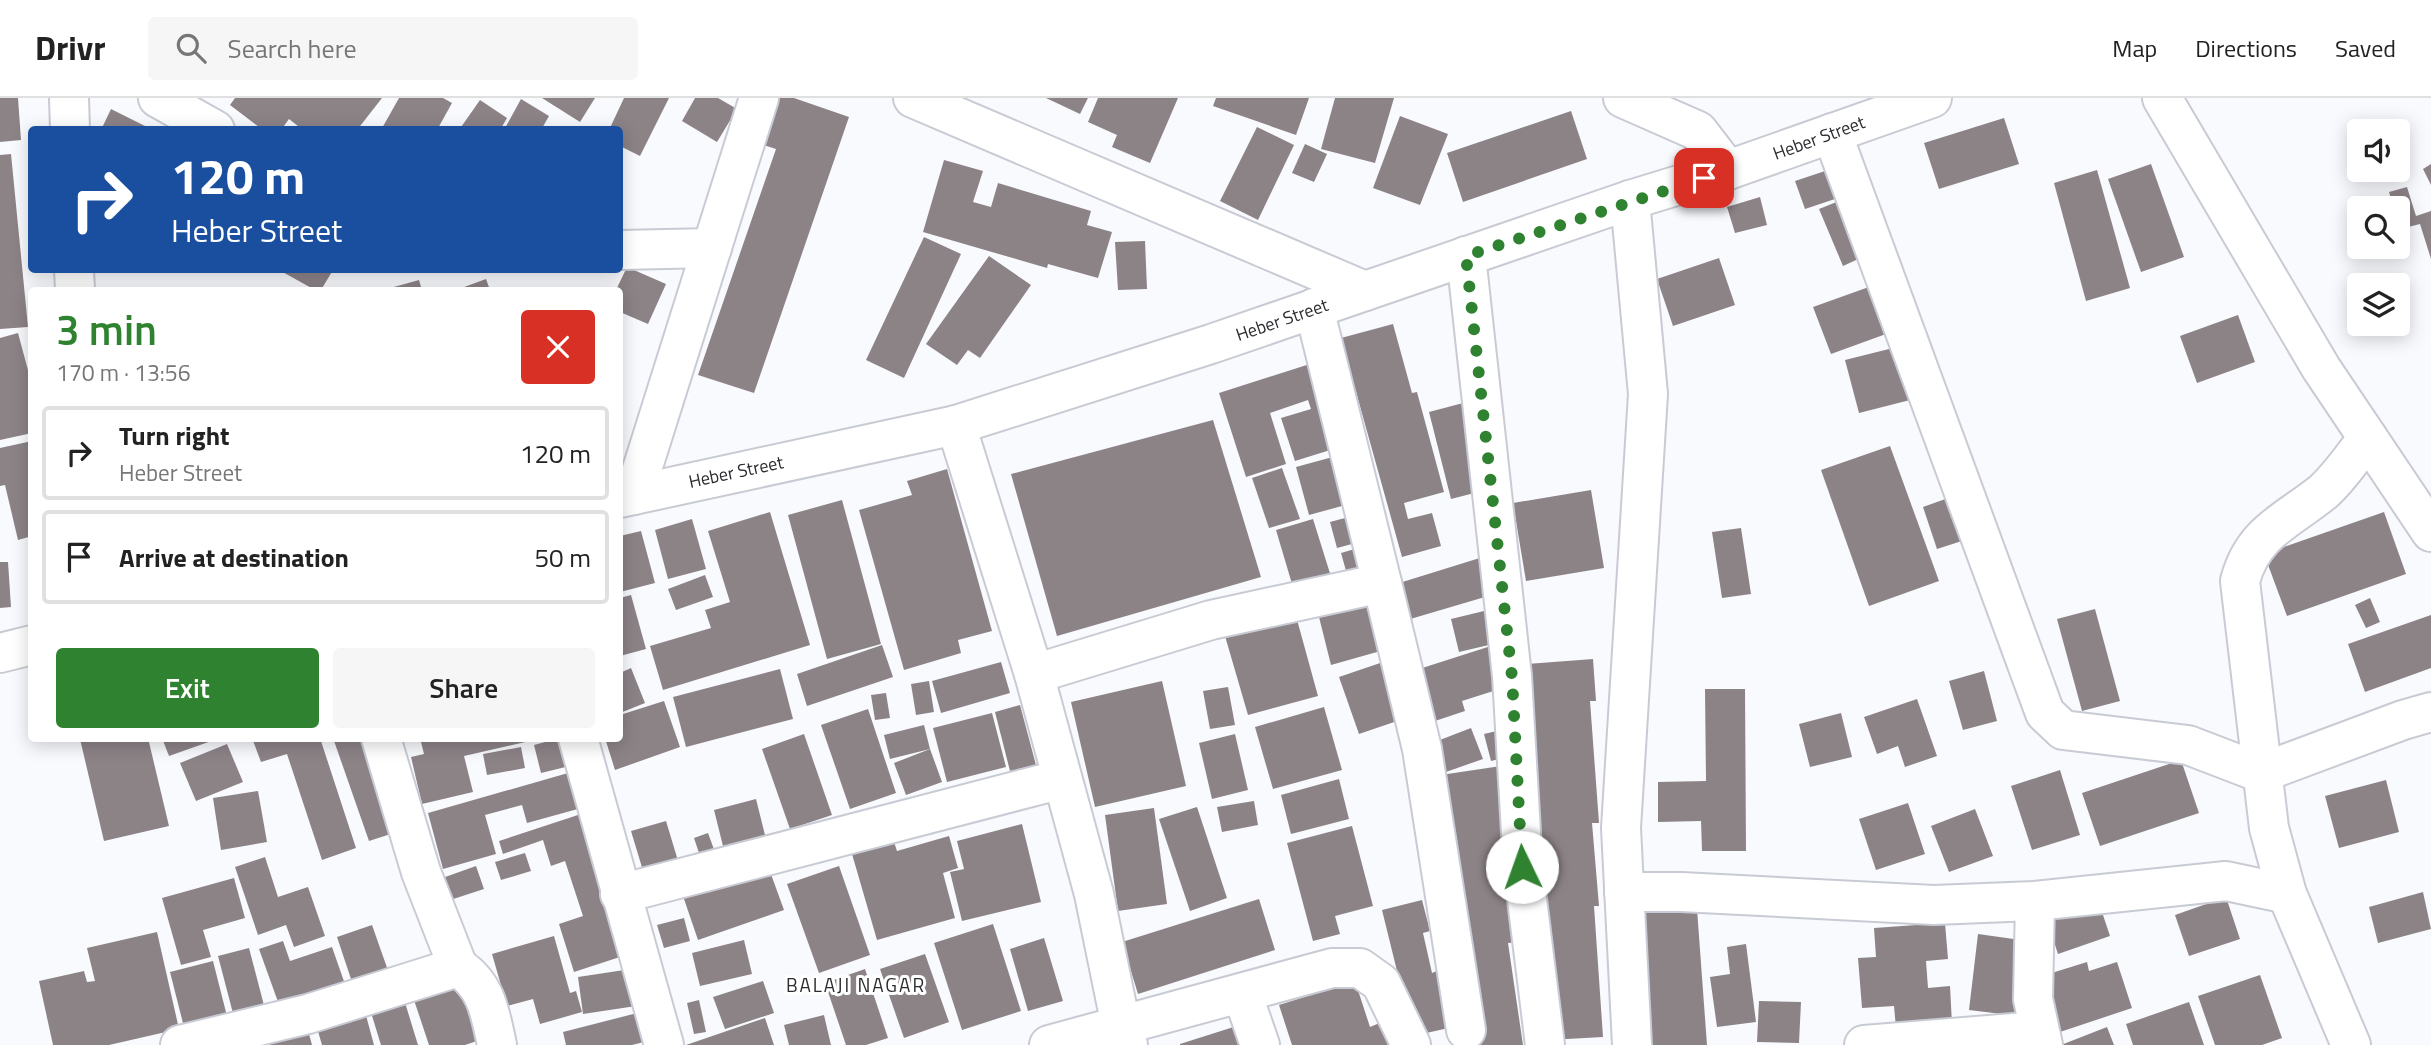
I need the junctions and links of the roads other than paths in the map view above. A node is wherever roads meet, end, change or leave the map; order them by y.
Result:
1 (69, 98) edge
2 (158, 98) edge
3 (759, 98) edge
4 (914, 98) edge
5 (1623, 98) edge
6 (1932, 98) edge
7 (2162, 98) edge
8 (70, 126) edge
9 (208, 126) edge
10 (1832, 133) junction
11 (1728, 170) junction
12 (1630, 200) junction
13 (712, 248) junction
14 (623, 250) edge
15 (1466, 256) junction
16 (1365, 291) junction
17 (1314, 309) junction
18 (956, 425) junction
19 (2368, 438) junction
20 (627, 496) edge
21 (2431, 532) edge
22 (1382, 583) junction
23 (28, 646) edge
24 (0, 653) edge
25 (1034, 674) junction
26 (2431, 712) edge
27 (382, 742) edge
28 (579, 742) edge
29 (2261, 773) junction
30 (1062, 779) junction
31 (1624, 892) junction
32 (620, 894) junction
33 (2287, 894) junction
34 (2035, 901) junction
35 (458, 967) junction
36 (1242, 993) junction
37 (1466, 1030) dead end
38 (1125, 1035) edge
39 (2041, 1038) edge
40 (180, 1045) edge
41 (497, 1045) edge
42 (664, 1045) edge
43 (1049, 1045) edge
44 (1260, 1045) edge
45 (1411, 1045) edge
46 (1545, 1045) edge
47 (1632, 1045) edge
48 (1864, 1045) edge
49 (2351, 1045) edge

1 - 8 street
2 - 9 street
3 - 13 street
4 - 16 street
5 - 11 street
6 - 10 street, Heber Street
7 - 19 street
10 - 11 street, Heber Street
10 - 29 street
11 - 12 street, Heber Street
12 - 15 street, Heber Street
12 - 31 street
13 - 14 street
13 - 20 street
15 - 16 street, Heber Street
15 - 46 street
16 - 17 street, Heber Street
17 - 18 street, Heber Street
17 - 22 street
18 - 20 street, Heber Street
18 - 25 street
19 - 21 street
19 - 29 street
22 - 25 street
22 - 37 street
23 - 24 street
25 - 30 street
26 - 29 street
27 - 35 street
28 - 32 street
29 - 33 street
30 - 32 street
30 - 38 street
31 - 34 street
31 - 47 street
32 - 42 street
33 - 34 street
33 - 49 street
34 - 39 street
35 - 40 street
35 - 41 street
36 - 38 street
36 - 44 street
36 - 45 street
38 - 43 street
39 - 48 street

